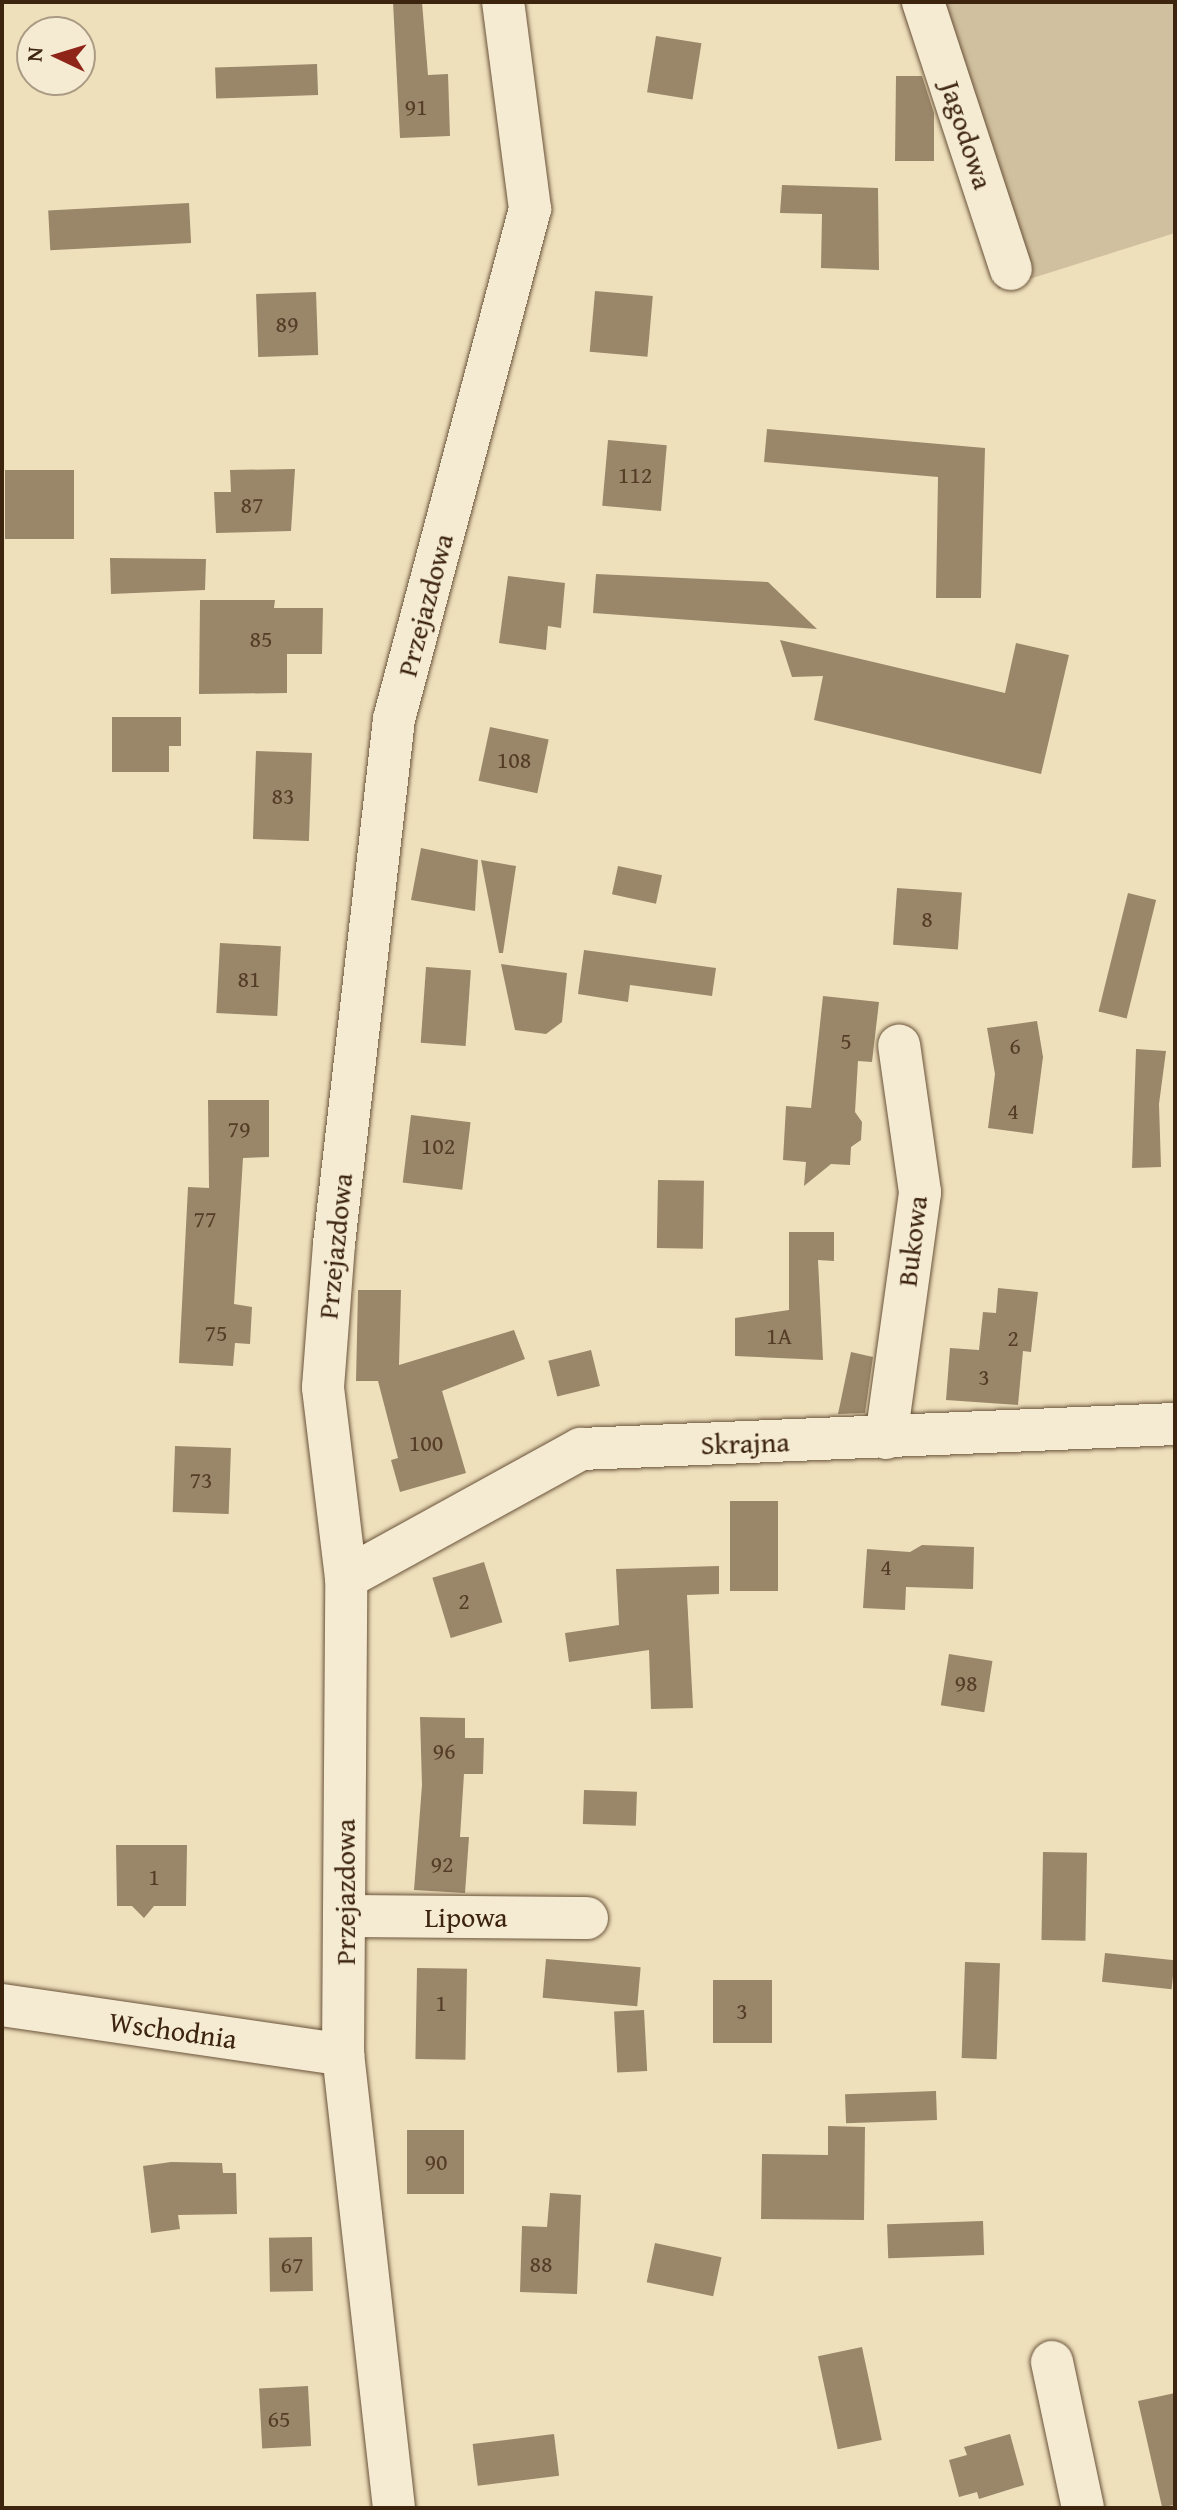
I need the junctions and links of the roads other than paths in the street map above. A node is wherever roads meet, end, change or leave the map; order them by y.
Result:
1 (503, 2) edge
2 (923, 2) edge
3 (1011, 269) dead end
4 (899, 1045) dead end
5 (1175, 1424) edge
6 (886, 1438) junction
7 (346, 1578) junction
8 (345, 1916) junction
9 (587, 1918) dead end
10 (2, 2005) edge
11 (343, 2055) junction
12 (1052, 2362) dead end
13 (394, 2508) edge
14 (1083, 2508) edge

1 - 7 street, Przejazdowa
2 - 3 street, Jagodowa
4 - 6 street, Bukowa
5 - 6 street, Skrajna
6 - 7 street, Skrajna
7 - 8 street, Przejazdowa
8 - 9 street, Lipowa
8 - 11 street, Przejazdowa
10 - 11 street, Wschodnia
11 - 13 street, Przejazdowa
12 - 14 street

